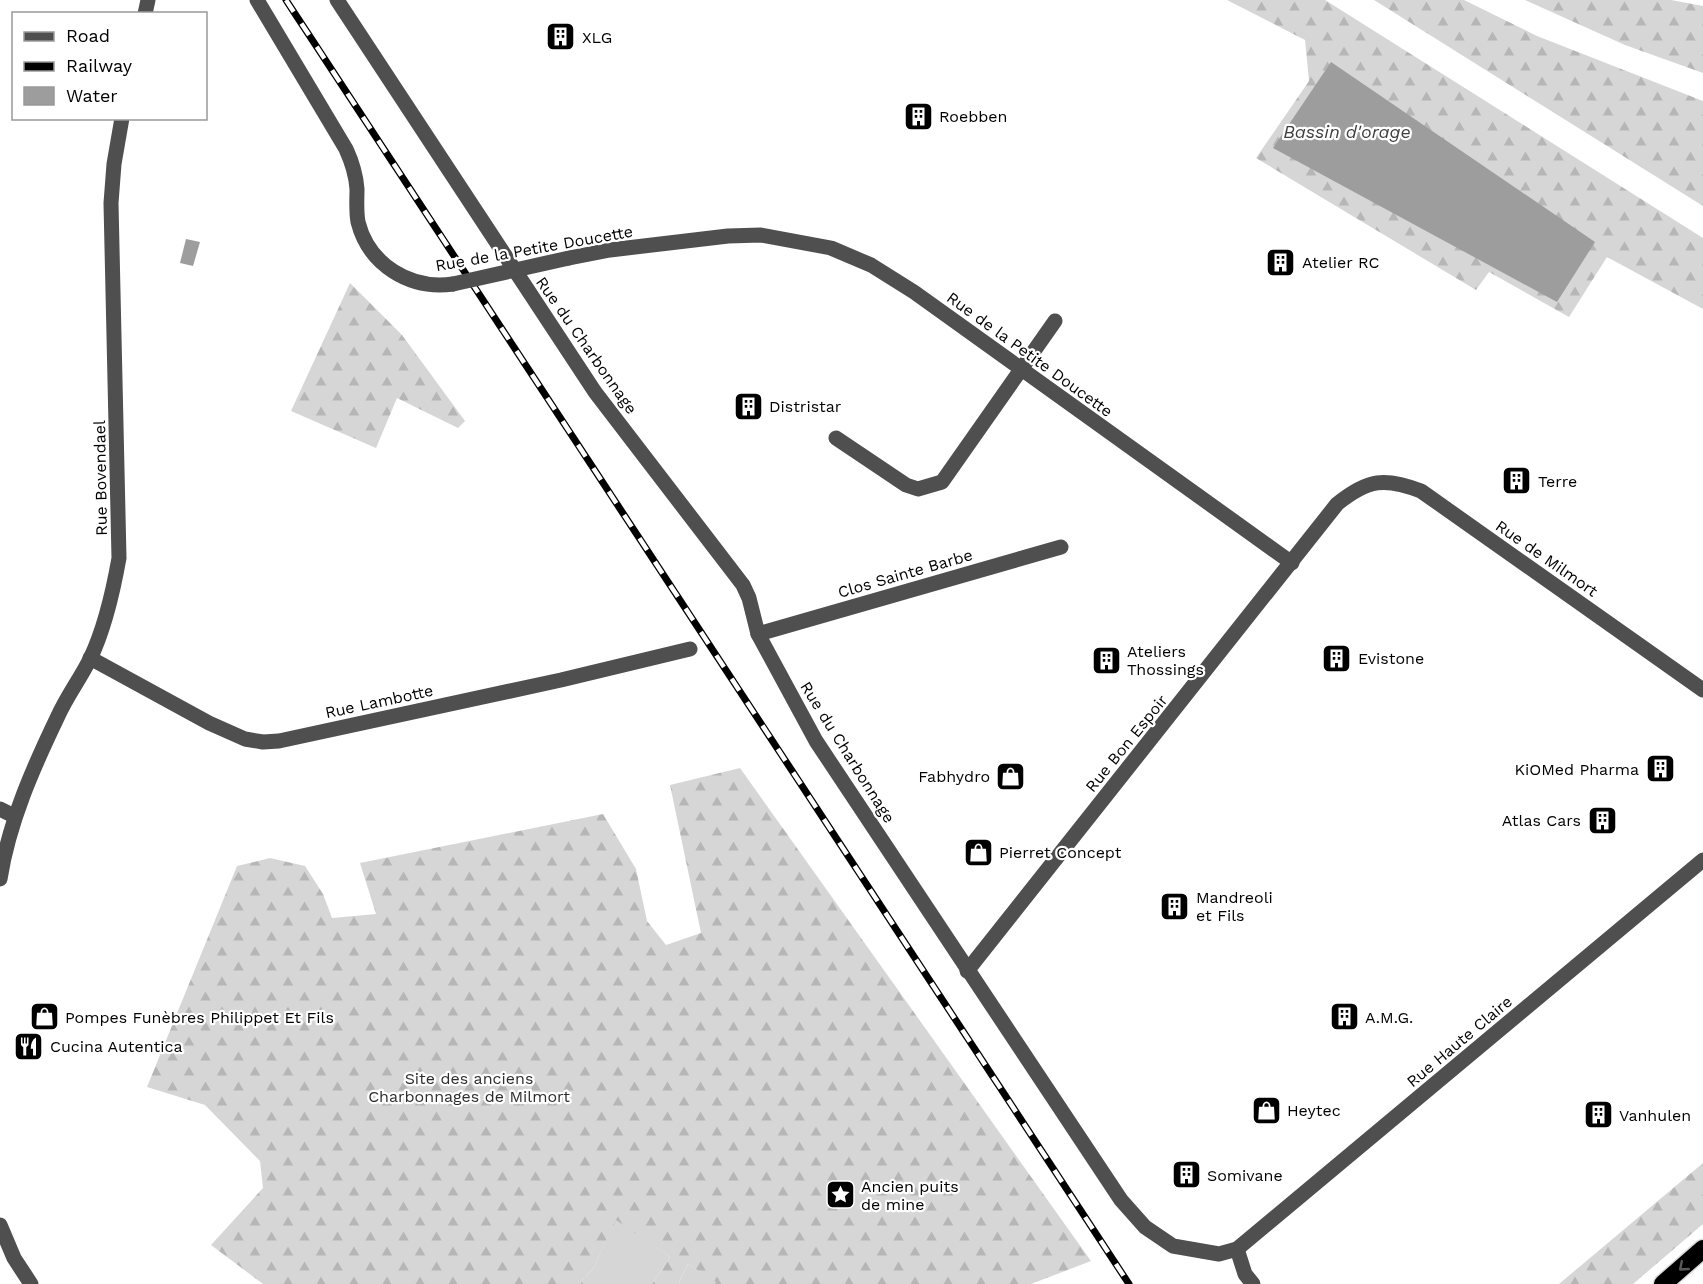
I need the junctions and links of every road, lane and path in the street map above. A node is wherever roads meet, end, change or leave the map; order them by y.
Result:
1 (257, 0) edge
2 (337, 0) edge
3 (122, 120) edge
4 (1054, 321) dead end
5 (1021, 370) junction
6 (836, 438) dead end
7 (1362, 486) joint
8 (1061, 547) dead end
9 (1292, 563) junction
10 (758, 634) junction
11 (690, 649) dead end
12 (90, 658) junction
13 (1703, 690) edge
14 (7, 813) edge
15 (1703, 860) edge
16 (0, 879) edge
17 (967, 971) junction
18 (0, 1225) edge
19 (1237, 1249) junction
20 (1703, 1249) edge
21 (31, 1284) edge
22 (1253, 1284) edge
23 (1663, 1284) edge

1 - 5 street, Rue de la Petite Doucette, bridge
2 - 10 street, Rue du Charbonnage
3 - 12 street, Rue Bovendael
4 - 5 street
5 - 6 street
5 - 9 street, Rue de la Petite Doucette
7 - 9 street, Rue Bon Espoir
7 - 13 street, Rue de Milmort
8 - 10 street, Clos Sainte Barbe
9 - 17 street, Rue Bon Espoir
10 - 17 street, Rue du Charbonnage
11 - 12 street, Rue Lambotte
12 - 14 street, Rue Bovendael
14 - 16 street, Rue Bovendael
15 - 19 street, Rue Haute Claire
17 - 19 street, Rue du Charbonnage
18 - 21 street
19 - 22 street
20 -> 23 highway

